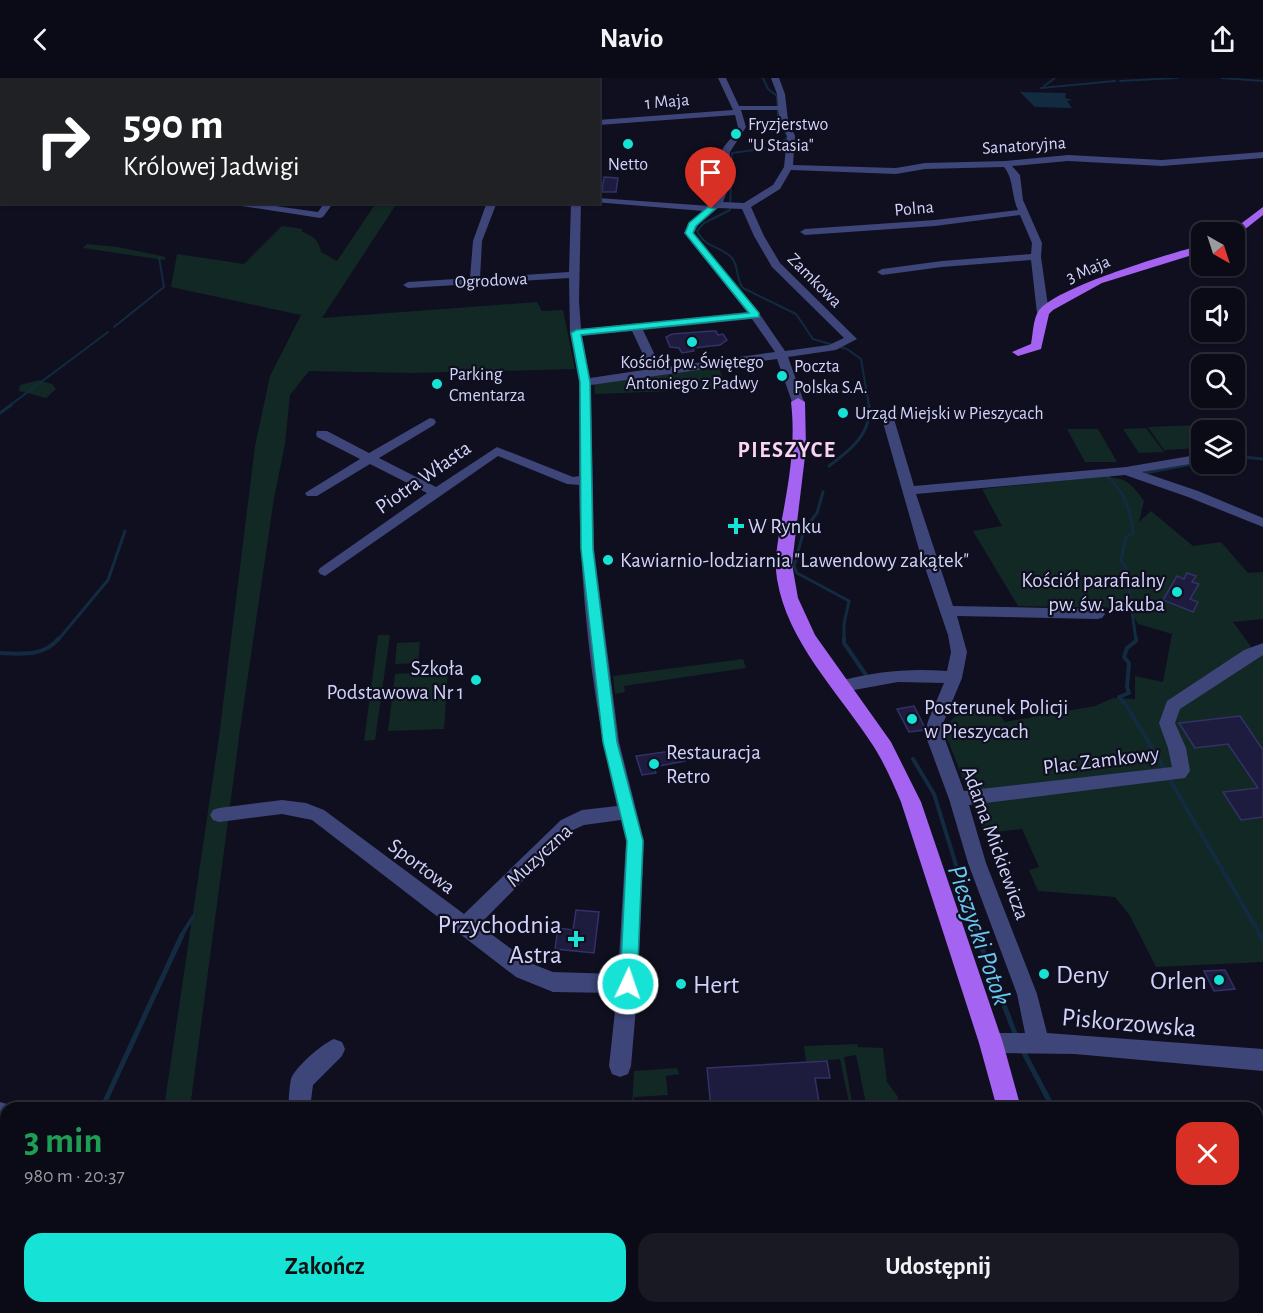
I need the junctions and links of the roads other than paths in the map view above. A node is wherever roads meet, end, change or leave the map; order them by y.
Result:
1 (722, 78) edge
2 (775, 78) edge
3 (778, 108) junction
4 (736, 110) junction
5 (600, 123) edge
6 (1263, 154) edge
7 (1006, 164) junction
8 (788, 167) junction
9 (600, 201) edge
10 (235, 204) edge
11 (328, 204) edge
12 (491, 204) edge
13 (576, 204) edge
14 (737, 206) junction
15 (714, 207) junction
16 (1263, 210) edge
17 (1025, 212) junction
18 (1245, 228) edge
19 (805, 232) dead end
20 (1191, 251) edge
21 (1036, 257) junction
22 (882, 272) dead end
23 (574, 275) junction
24 (475, 282) junction
25 (408, 285) dead end
26 (1043, 313) junction
27 (755, 315) junction
28 (636, 327) junction
29 (576, 333) junction
30 (1018, 352) dead end
31 (781, 353) junction
32 (657, 371) junction
33 (585, 382) junction
34 (798, 402) joint
35 (888, 419) dead end
36 (430, 422) dead end
37 (322, 434) dead end
38 (368, 459) junction
39 (1191, 460) edge
40 (1126, 471) junction
41 (586, 480) junction
42 (910, 490) junction
43 (312, 493) dead end
44 (437, 493) junction
45 (1263, 524) edge
46 (325, 572) dead end
47 (948, 611) junction
48 (1097, 614) dead end
49 (1263, 649) edge
50 (954, 678) junction
51 (850, 685) junction
52 (958, 799) junction
53 (628, 812) junction
54 (219, 815) dead end
55 (464, 927) junction
56 (628, 984) junction
57 (1034, 1041) junction
58 (996, 1042) junction
59 (334, 1049) dead end
60 (1263, 1060) edge
61 (620, 1066) dead end
62 (300, 1102) edge
63 (1008, 1102) edge

1 - 4 street
2 - 3 street
3 - 4 street, 1 Maja
3 - 8 street
4 - 5 street, 1 Maja
4 - 15 street
6 - 7 street, Sanatoryjna
7 - 8 street, Sanatoryjna
7 - 17 street
8 - 14 street
9 - 15 street
10 - 11 street
12 - 24 street
13 - 23 street
14 - 15 street
14 - 31 street, Zamkowa
15 - 27 street
16 - 18 main road
17 - 19 street, Polna
17 - 21 street
20 - 26 main road, 3 Maja
21 - 22 street
21 - 26 street
23 - 24 street, Ogrodowa
23 - 29 street
24 - 25 street, Ogrodowa
26 - 30 main road
27 - 28 street
27 - 31 street
28 - 29 street
28 - 32 street
29 - 33 street
31 - 32 street
31 - 34 street
32 - 33 street
33 - 41 street
34 - 51 main road
35 - 42 street, Adama Mickiewicza
36 - 38 street
37 - 38 street
38 - 43 street
38 - 44 street
39 - 40 street
40 - 42 street
40 - 45 street
41 - 44 street, Piotra Własta
41 - 53 street
42 - 47 street, Adama Mickiewicza
44 - 46 street, Piotra Własta
47 - 48 street
47 - 50 street, Adama Mickiewicza
49 - 52 street, Plac Zamkowy
50 - 51 street
50 - 52 street, Adama Mickiewicza
51 - 58 main road
52 - 57 street, Adama Mickiewicza
53 - 55 street, Muzyczna
53 - 56 street
54 - 55 street, Sportowa
55 - 56 street, Sportowa
56 - 61 street
57 - 58 street, Piskorzowska
57 - 60 street, Piskorzowska
58 - 63 main road
59 - 62 street

